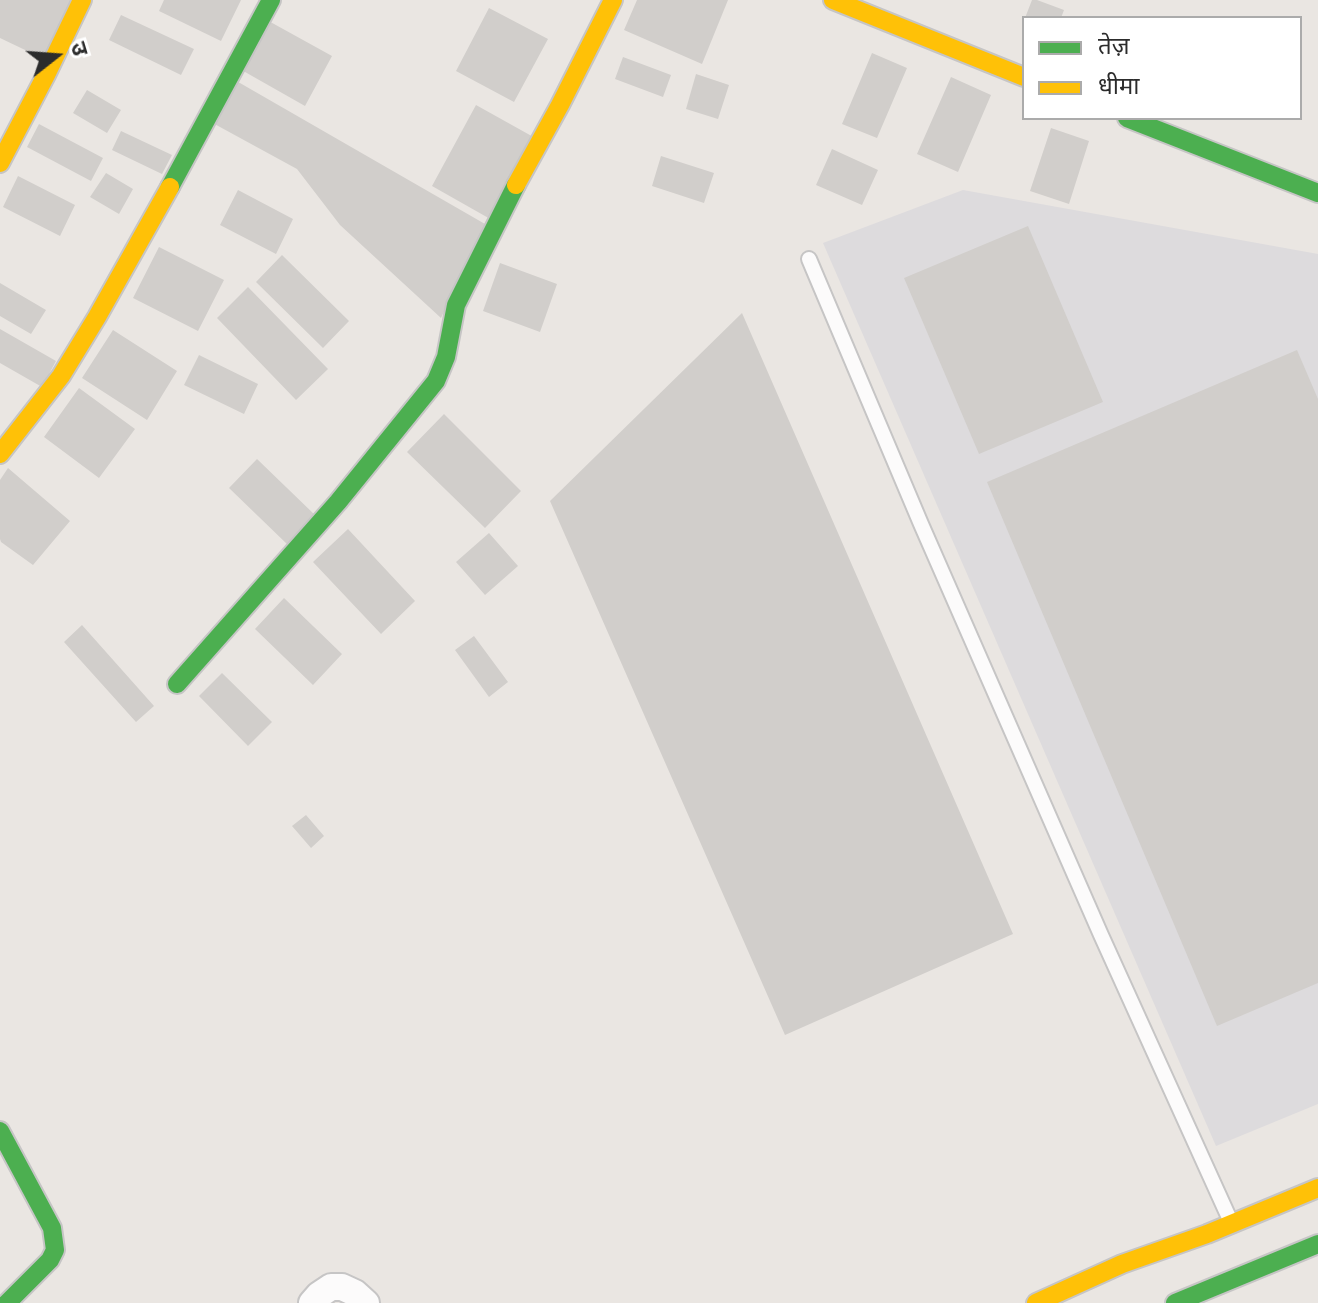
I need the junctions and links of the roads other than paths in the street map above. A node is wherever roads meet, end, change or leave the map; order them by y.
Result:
1 (82, 0) edge
2 (271, 0) edge
3 (613, 0) edge
4 (833, 0) edge
5 (1022, 76) edge
6 (1132, 120) edge
7 (0, 163) edge
8 (1318, 193) edge
9 (809, 259) dead end
10 (0, 454) edge
11 (177, 684) dead end
12 (0, 1131) edge
13 (1318, 1188) edge
14 (1232, 1224) junction
15 (1318, 1244) edge
16 (7, 1303) edge
17 (312, 1303) edge
18 (366, 1303) edge
19 (1036, 1303) edge
20 (1175, 1303) edge

1 - 7 street
2 - 10 street
3 - 11 street
4 - 5 street
6 - 8 street
9 - 14 lane
12 - 16 street
13 - 14 street
14 - 19 street
15 - 20 street
17 - 18 street

